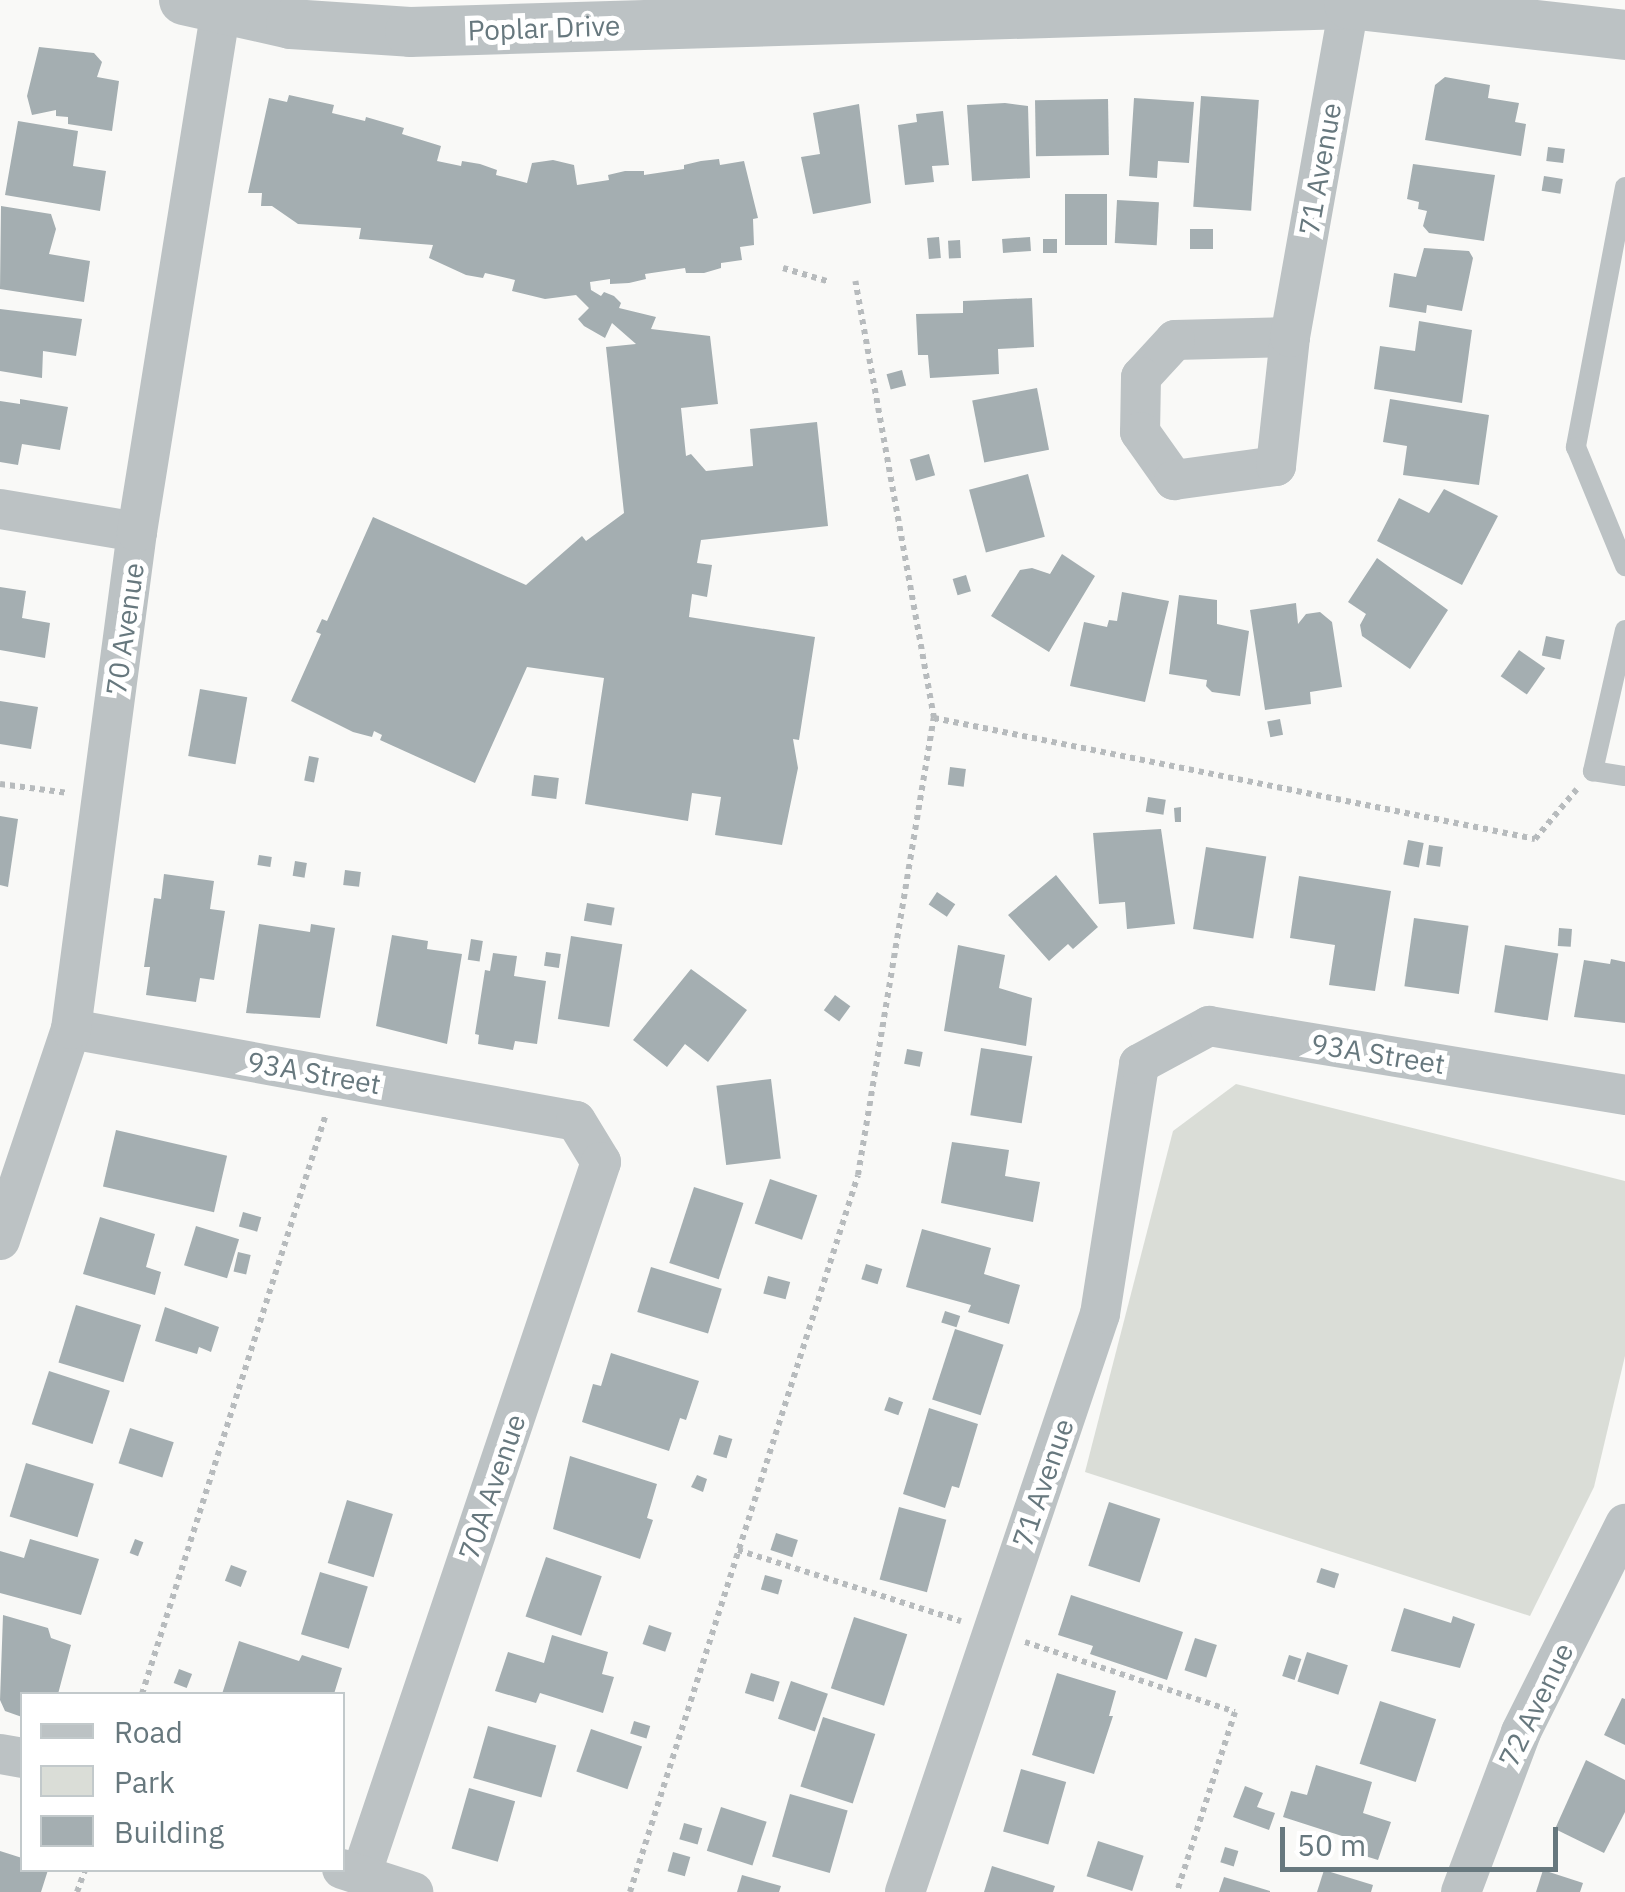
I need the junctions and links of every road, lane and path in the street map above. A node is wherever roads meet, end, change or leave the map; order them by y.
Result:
1 (1350, 2) edge
2 (202, 4) edge
3 (1625, 35) edge
4 (1625, 187) edge
5 (783, 268) dead end
6 (827, 281) dead end
7 (855, 281) dead end
8 (1290, 337) junction
9 (0, 509) edge
10 (138, 532) junction
11 (1625, 566) edge
12 (1625, 630) edge
13 (934, 718) junction
14 (1592, 770) junction
15 (1625, 776) edge
16 (0, 784) edge
17 (102, 798) junction
18 (71, 1029) junction
19 (1140, 1064) joint
20 (338, 1078) junction
21 (1625, 1095) edge
22 (557, 1118) joint
23 (0, 1240) edge
24 (1625, 1524) edge
25 (738, 1550) junction
26 (993, 1632) junction
27 (143, 1692) edge
28 (352, 1872) edge
29 (413, 1892) edge
30 (630, 1892) edge
31 (905, 1892) edge
32 (1177, 1892) edge
33 (1461, 1892) edge

1 - 2 street, Poplar Drive
1 - 3 street, Poplar Drive
1 - 8 street, 71 Avenue
2 - 10 street, 70 Avenue
4 - 11 lane
5 - 6 path
7 - 13 path
8 - 8 street, 71 Avenue
9 - 10 street
10 - 17 street, 70 Avenue
12 - 14 lane
13 - 14 path
13 - 25 path
14 - 15 lane
16 - 17 path
17 - 18 street, 70 Avenue
18 - 20 street, 93A Street
18 - 23 street, 70 Avenue
19 - 21 street, 93A Street
19 - 26 street, 71 Avenue
20 - 22 street, 93A Street
20 - 27 path
22 - 28 street, 70A Avenue
24 - 33 street, 72 Avenue
25 - 26 path
25 - 30 path
26 - 31 street, 71 Avenue
26 - 32 path
28 - 29 street

